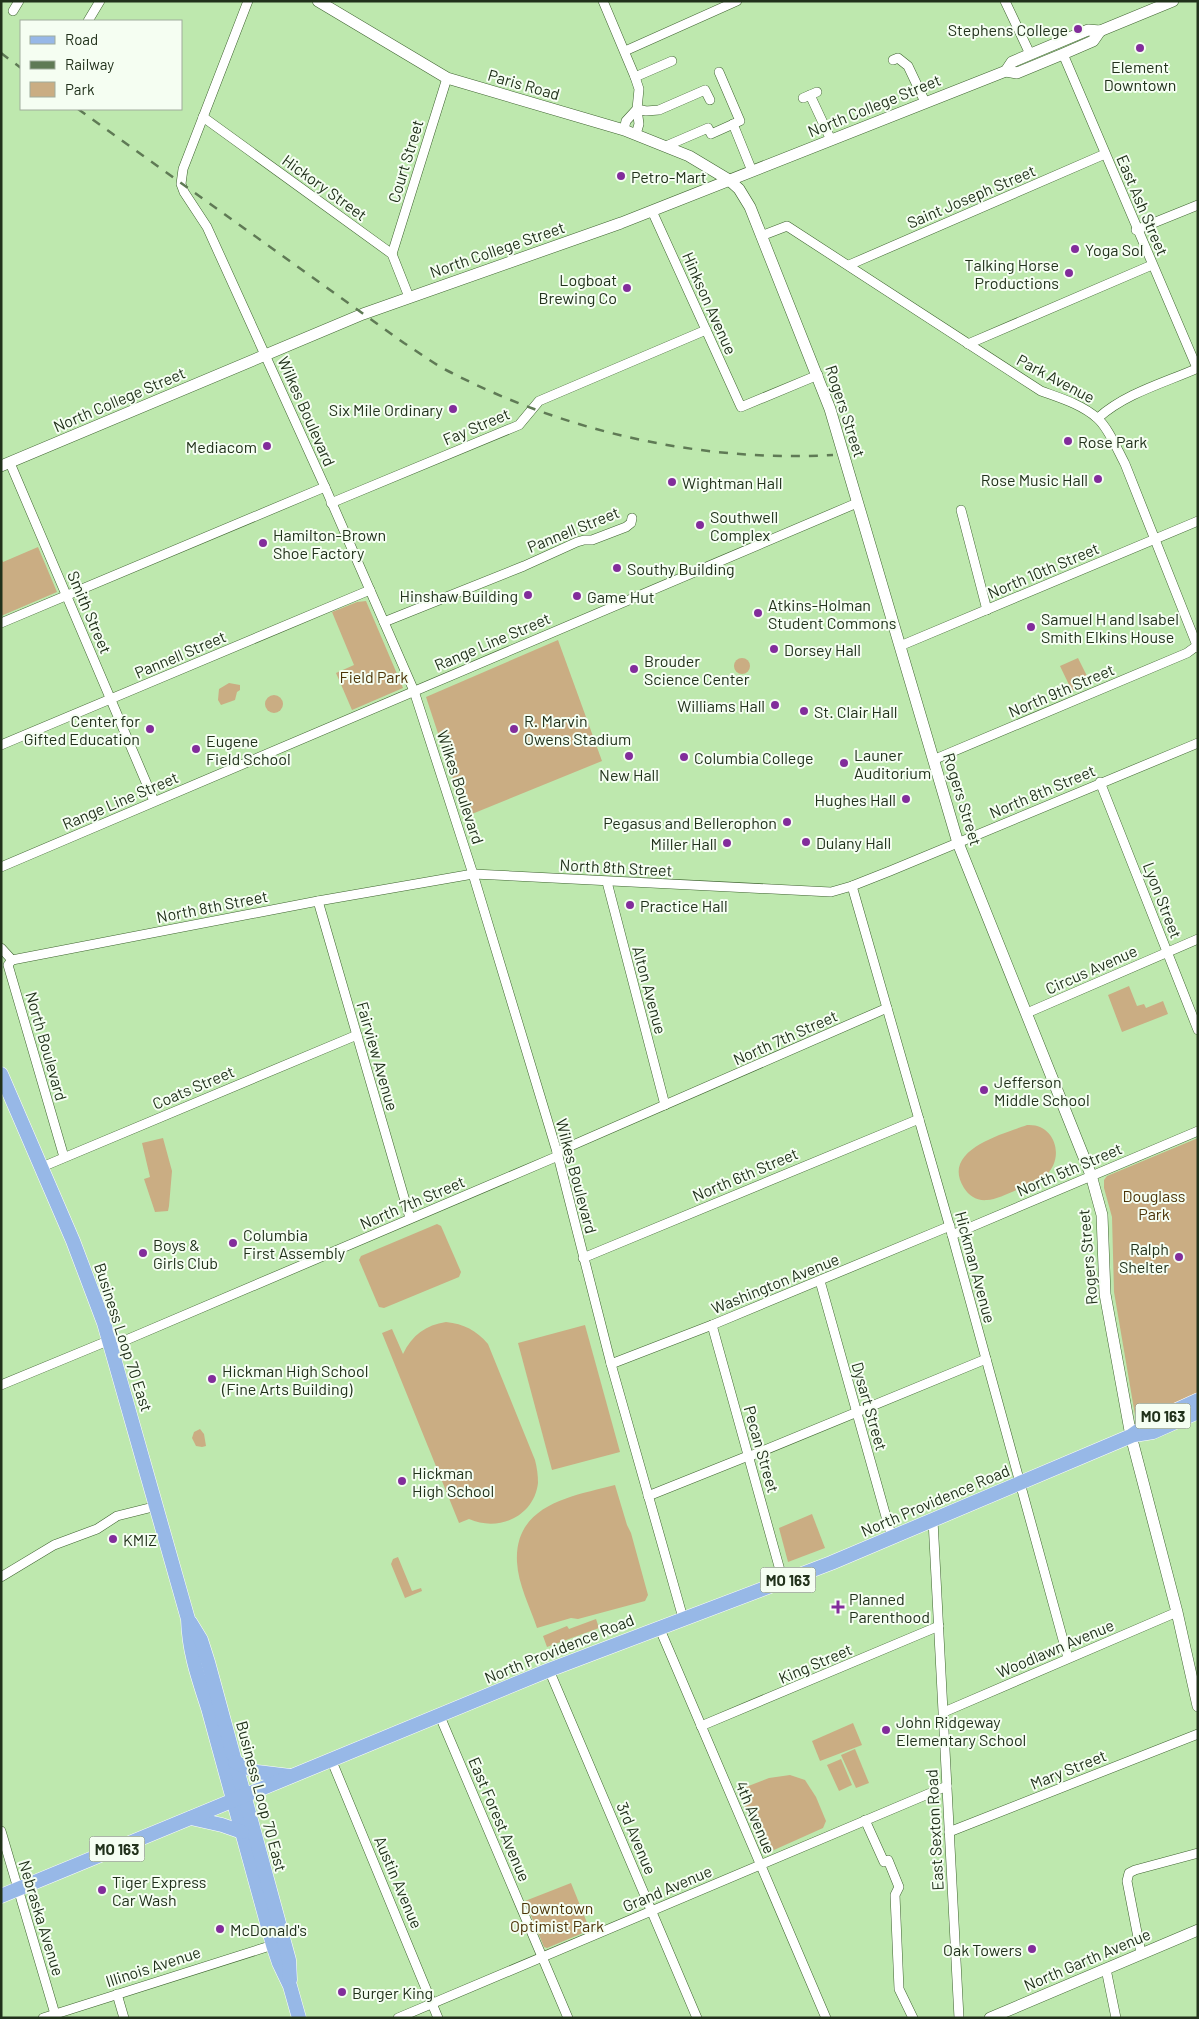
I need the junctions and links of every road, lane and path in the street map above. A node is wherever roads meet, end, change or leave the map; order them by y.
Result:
1 (19, 1) edge
2 (100, 1) edge
3 (248, 1) edge
4 (318, 1) edge
5 (603, 1) edge
6 (737, 1) edge
7 (1005, 1) edge
8 (1173, 1) edge
9 (14, 11) dead end
10 (89, 20) edge
11 (1100, 31) junction
12 (625, 51) junction
13 (1030, 54) junction
14 (1063, 54) junction
15 (893, 60) dead end
16 (672, 61) dead end
17 (1006, 71) junction
18 (719, 72) dead end
19 (636, 77) junction
20 (447, 78) junction
21 (810, 95) dead end
22 (710, 100) dead end
23 (925, 102) junction
24 (637, 109) junction
25 (203, 118) junction
26 (733, 124) junction
27 (624, 130) junction
28 (636, 134) junction
29 (831, 140) junction
30 (666, 146) junction
31 (1105, 154) junction
32 (752, 171) junction
33 (729, 180) junction
34 (1198, 205) edge
35 (652, 211) junction
36 (1136, 230) junction
37 (761, 236) junction
38 (392, 254) junction
39 (848, 265) junction
40 (1152, 265) junction
41 (409, 297) junction
42 (706, 330) junction
43 (968, 344) junction
44 (266, 354) junction
45 (1197, 368) edge
46 (818, 375) junction
47 (1098, 418) junction
48 (5, 465) edge
49 (325, 487) junction
50 (331, 503) junction
51 (857, 503) junction
52 (961, 510) dead end
53 (632, 518) dead end
54 (1198, 522) edge
55 (1156, 539) junction
56 (370, 590) junction
57 (67, 596) junction
58 (987, 610) junction
59 (384, 622) junction
60 (1, 623) edge
61 (900, 646) junction
62 (1197, 646) edge
63 (414, 691) junction
64 (110, 699) junction
65 (1198, 743) edge
66 (1, 745) edge
67 (934, 760) junction
68 (1100, 782) junction
69 (154, 801) junction
70 (958, 843) junction
71 (1, 867) edge
72 (473, 874) junction
73 (607, 882) junction
74 (852, 886) junction
75 (318, 901) junction
76 (1198, 939) edge
77 (1, 948) edge
78 (1167, 952) junction
79 (12, 960) junction
80 (887, 1008) junction
81 (1027, 1013) junction
82 (1198, 1030) edge
83 (357, 1035) junction
84 (1, 1074) edge
85 (665, 1105) junction
86 (919, 1119) junction
87 (1198, 1131) edge
88 (557, 1154) junction
89 (64, 1157) junction
90 (42, 1167) junction
91 (1091, 1176) junction
92 (410, 1218) junction
93 (951, 1230) junction
94 (583, 1258) junction
95 (820, 1281) junction
96 (712, 1325) junction
97 (111, 1343) junction
98 (986, 1359) junction
99 (611, 1364) junction
100 (1, 1385) edge
101 (1198, 1400) edge
102 (856, 1412) junction
103 (1198, 1412) edge
104 (1131, 1436) junction
105 (748, 1456) junction
106 (1021, 1482) junction
107 (648, 1496) junction
108 (157, 1506) junction
109 (933, 1520) junction
110 (892, 1538) junction
111 (1, 1577) edge
112 (783, 1581) junction
113 (1177, 1612) junction
114 (683, 1618) junction
115 (188, 1619) junction
116 (940, 1626) junction
117 (659, 1627) junction
118 (1068, 1658) junction
119 (1194, 1667) edge
120 (549, 1670) junction
121 (1198, 1706) edge
122 (944, 1712) junction
123 (439, 1714) junction
124 (701, 1726) junction
125 (1198, 1734) edge
126 (330, 1759) junction
127 (235, 1762) junction
128 (290, 1776) junction
129 (947, 1786) junction
130 (238, 1799) junction
131 (191, 1818) junction
132 (866, 1820) junction
133 (1, 1832) edge
134 (242, 1832) junction
135 (949, 1832) junction
136 (1198, 1853) edge
137 (760, 1865) junction
138 (17, 1889) junction
139 (1, 1896) edge
140 (652, 1912) junction
141 (1198, 1930) edge
142 (272, 1944) junction
143 (1141, 1954) junction
144 (542, 1957) junction
145 (1106, 1969) junction
146 (290, 1986) junction
147 (117, 1994) junction
148 (432, 2004) junction
149 (55, 2014) junction
150 (43, 2018) edge
151 (124, 2018) edge
152 (299, 2018) edge
153 (398, 2018) edge
154 (438, 2018) edge
155 (568, 2018) edge
156 (697, 2018) edge
157 (826, 2018) edge
158 (912, 2018) edge
159 (959, 2018) edge
160 (990, 2018) edge
161 (1116, 2018) edge

1 - 9 street
2 - 10 street
3 - 25 street, Wilkes Boulevard
4 - 20 street, Paris Road
5 - 12 street
6 - 12 street
7 - 13 street
8 - 11 street, North College Street
11 - 13 street, North College Street
11 - 14 street, North College Street
12 - 19 street
13 - 17 street, North College Street
14 - 17 street, North College Street
14 - 31 street, East Ash Street
15 - 23 street
16 - 19 street
17 - 23 street, North College Street
18 - 26 street
19 - 24 street
20 - 27 street, Paris Road
20 - 38 street, Court Street
21 - 29 street
22 - 24 street
23 - 29 street, North College Street
24 - 27 street
24 - 28 street
25 - 38 street, Hickory Street
25 - 44 street, Wilkes Boulevard
26 - 30 street
26 - 32 street
27 - 28 street, Paris Road
28 - 30 street, Paris Road
29 - 32 street, North College Street
30 - 33 street, Paris Road
31 - 36 street, East Ash Street
31 - 39 street, Saint Joseph Street
32 - 33 street, North College Street
33 - 35 street, North College Street
33 - 37 street, Rogers Street
34 - 36 street
35 - 41 street, North College Street
35 - 42 street, Hinkson Avenue
36 - 40 street, East Ash Street
37 - 39 street, Park Avenue
37 - 46 street, Rogers Street
38 - 41 street
39 - 43 street, Park Avenue
40 - 43 street
40 - 45 street, East Ash Street
41 - 44 street, North College Street
42 - 46 street, Hinkson Avenue
42 - 50 street, Fay Street
43 - 47 street, Park Avenue
44 - 48 street, North College Street
44 - 49 street, Wilkes Boulevard
45 - 47 street
46 - 51 street, Rogers Street
47 - 55 street, Park Avenue
48 - 57 street, Smith Street
49 - 50 street, Wilkes Boulevard
49 - 57 street
50 - 56 street, Wilkes Boulevard
51 - 61 street, Rogers Street
51 - 63 street, Range Line Street
52 - 58 street
53 - 59 street, Pannell Street
54 - 55 street, North 10th Street
55 - 58 street, North 10th Street
55 - 62 street, Park Avenue
56 - 59 street, Wilkes Boulevard
56 - 64 street, Pannell Street
57 - 60 street
57 - 64 street, Smith Street
58 - 61 street, North 10th Street
59 - 63 street, Wilkes Boulevard
61 - 67 street, Rogers Street
62 - 67 street, North 9th Street
63 - 69 street, Range Line Street
63 - 72 street, Wilkes Boulevard
64 - 66 street, Pannell Street
64 - 69 street, Smith Street
65 - 68 street, North 8th Street
67 - 70 street, Rogers Street
68 - 70 street, North 8th Street
68 - 78 street, Lyon Street
69 - 71 street, Range Line Street
70 - 74 street, North 8th Street
70 - 81 street, Rogers Street
72 - 73 street, North 8th Street
72 - 75 street, North 8th Street
72 - 88 street, Wilkes Boulevard
73 - 74 street, North 8th Street
73 - 85 street, Alton Avenue
74 - 80 street, Hickman Avenue
75 - 79 street, North 8th Street
75 - 83 street, Fairview Avenue
76 - 78 street, Circus Avenue
77 - 79 street
78 - 81 street, Circus Avenue
78 - 82 street, Lyon Street
79 - 89 street, North Boulevard
80 - 85 street, North 7th Street
80 - 86 street, Hickman Avenue
81 - 91 street, Rogers Street
83 - 89 street, Coats Street
83 - 92 street, Fairview Avenue
84 - 90 main road, Business Loop 70 East
85 - 88 street, North 7th Street
86 - 93 street, Hickman Avenue
86 - 94 street, North 6th Street
87 - 91 street, North 5th Street
88 - 92 street, North 7th Street
88 - 94 street, Wilkes Boulevard
89 - 90 street, Coats Street
90 - 97 main road, Business Loop 70 East
91 - 93 street, North 5th Street
91 - 104 street, Rogers Street
92 - 97 street, North 7th Street
93 - 95 street, Washington Avenue
93 - 98 street, Hickman Avenue
94 - 99 street, Wilkes Boulevard
95 - 96 street, Washington Avenue
95 - 102 street, Dysart Street
96 - 99 street, Washington Avenue
96 - 105 street, Pecan Street
97 - 100 street, North 7th Street
97 - 108 main road, Business Loop 70 East
98 - 102 street
98 - 106 street, Hickman Avenue
99 - 107 street, Wilkes Boulevard
101 - 104 main road, North Providence Road / MO 163
102 - 105 street
102 - 110 street, Dysart Street
103 - 104 main road, North Providence Road / MO 163
104 - 106 main road, North Providence Road / MO 163
104 - 113 street, Rogers Street
105 - 107 street
105 - 112 street, Pecan Street
106 - 109 main road, North Providence Road / MO 163
106 - 118 street, Hickman Avenue
107 - 114 street, Wilkes Boulevard
108 - 111 street
108 - 115 main road, Business Loop 70 East
109 - 110 main road, North Providence Road / MO 163
109 - 116 street, East Sexton Road
110 - 112 main road, North Providence Road / MO 163
112 - 114 main road, North Providence Road / MO 163
113 - 118 street, Woodlawn Avenue
113 - 119 street, Rogers Street
114 - 117 main road, North Providence Road / MO 163
115 - 127 main road, Business Loop 70 East
115 - 130 main road, Business Loop 70 East
116 - 122 street, East Sexton Road
116 - 124 street, King Street
117 - 120 main road, North Providence Road / MO 163
117 - 124 street, 4th Avenue
118 - 122 street, Woodlawn Avenue
119 - 121 street, Rogers Street
120 - 123 main road, North Providence Road / MO 163
120 - 140 street, 3rd Avenue
122 - 129 street, East Sexton Road
123 - 126 main road, North Providence Road / MO 163
123 - 144 street, East Forest Avenue
124 - 137 street, 4th Avenue
125 - 135 street, Mary Street
126 - 128 main road, North Providence Road / MO 163
126 - 148 street, Austin Avenue
127 - 128 main road
127 - 130 main road, Business Loop 70 East
128 - 130 main road, North Providence Road / MO 163
129 - 132 street, Grand Avenue
129 - 135 street, East Sexton Road
130 - 131 main road, North Providence Road / MO 163
130 - 134 main road, Business Loop 70 East
130 - 146 main road, Business Loop 70 East
131 - 134 main road
131 - 138 main road, North Providence Road / MO 163
132 - 137 street, Grand Avenue
132 - 158 street
133 - 138 street, Nebraska Avenue
134 - 142 main road, Business Loop 70 East
135 - 159 street, East Sexton Road
136 - 143 street
137 - 140 street, Grand Avenue
137 - 157 street, 4th Avenue
138 - 139 main road, North Providence Road / MO 163
138 - 149 street, Nebraska Avenue
140 - 144 street, Grand Avenue
140 - 156 street, 3rd Avenue
141 - 143 street, North Garth Avenue
142 - 146 main road, Business Loop 70 East
142 - 147 street, Illinois Avenue
143 - 145 street, North Garth Avenue
144 - 148 street, Grand Avenue
144 - 155 street, East Forest Avenue
145 - 160 street, North Garth Avenue
145 - 161 street
146 - 152 main road, Business Loop 70 East
147 - 149 street, Illinois Avenue
147 - 151 street
148 - 153 street, Grand Avenue
148 - 154 street, Austin Avenue
149 - 150 street, Illinois Avenue

